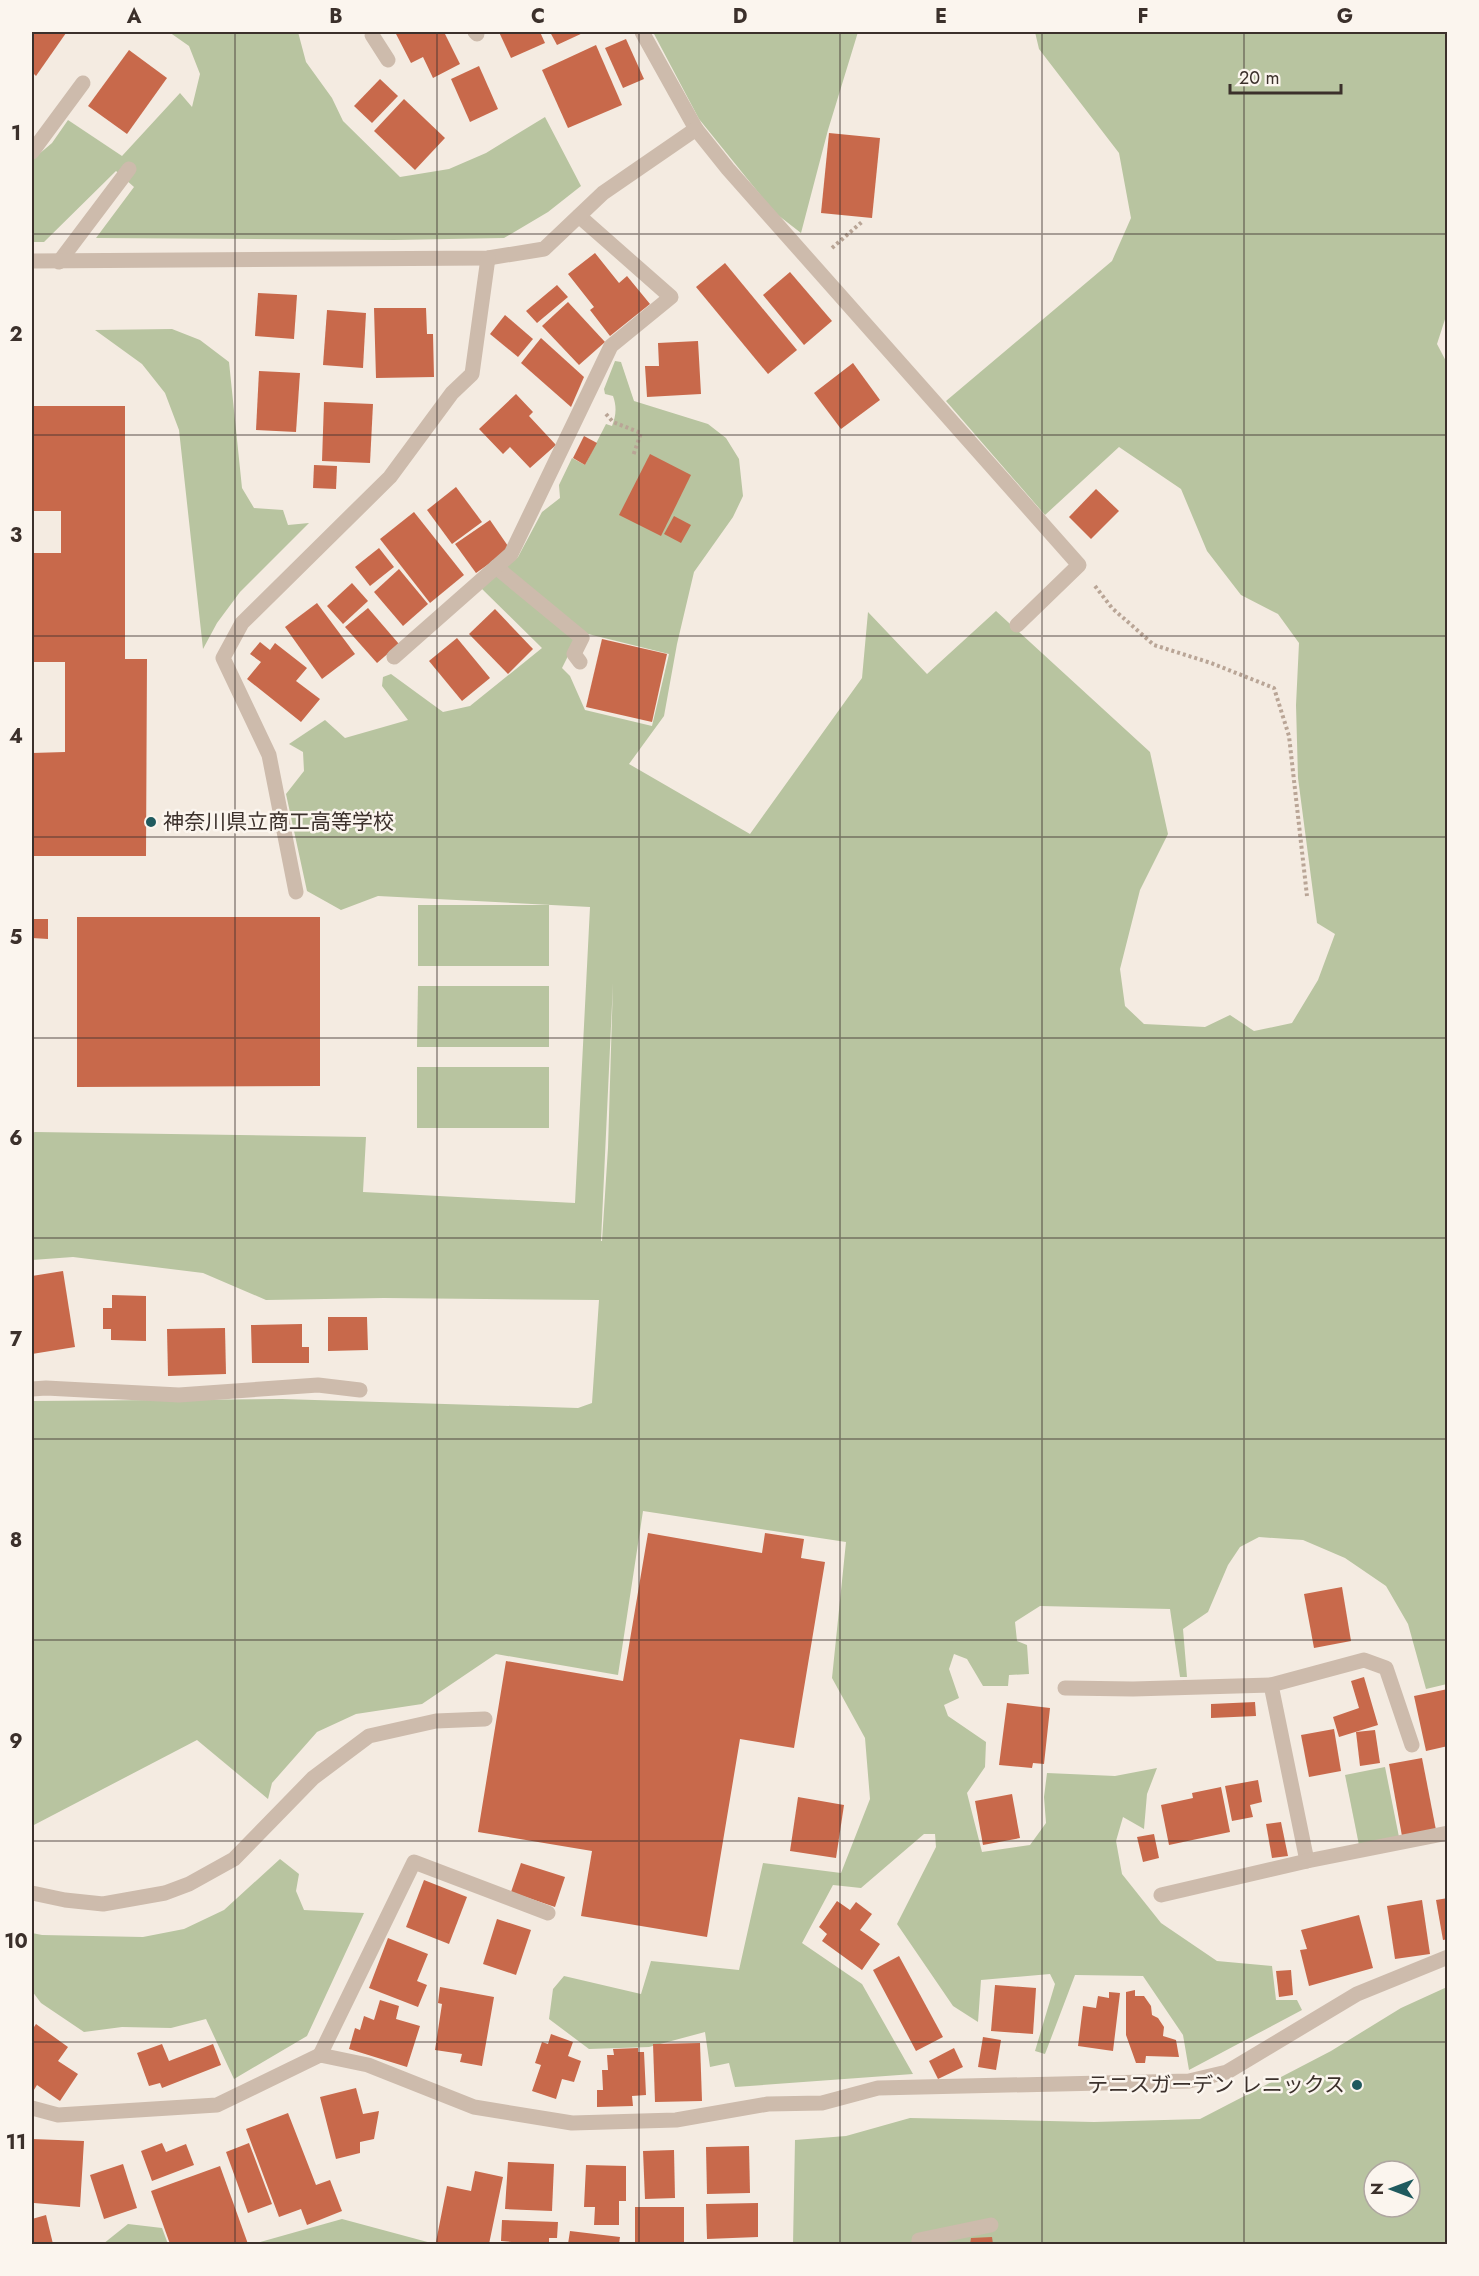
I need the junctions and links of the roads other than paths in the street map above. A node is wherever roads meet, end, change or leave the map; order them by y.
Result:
1 (373, 32) edge
2 (642, 32) edge
3 (388, 60) dead end
4 (83, 83) dead end
5 (696, 129) junction
6 (32, 152) edge
7 (129, 169) dead end
8 (579, 216) junction
9 (488, 258) junction
10 (32, 261) edge
11 (59, 262) junction
12 (496, 567) junction
13 (1017, 625) dead end
14 (394, 657) dead end
15 (580, 662) dead end
16 (296, 892) dead end
17 (32, 1389) edge
18 (360, 1390) dead end
19 (1271, 1685) junction
20 (1065, 1688) dead end
21 (485, 1719) dead end
22 (1412, 1745) dead end
23 (1448, 1833) edge
24 (1307, 1861) junction
25 (32, 1893) edge
26 (1161, 1894) dead end
27 (548, 1913) dead end
28 (1448, 1957) edge
29 (320, 2055) junction
30 (32, 2108) edge
31 (991, 2225) dead end
32 (918, 2244) edge

1 - 3 street
2 - 5 street
4 - 6 street
5 - 8 street
5 - 13 street
7 - 11 street
8 - 9 street
8 - 12 street
9 - 11 street
9 - 16 street
10 - 11 street
12 - 14 street
12 - 15 street
17 - 18 street
19 - 20 street
19 - 22 street
19 - 24 street
21 - 25 street
23 - 24 street
24 - 26 street
27 - 29 street
28 - 29 street
29 - 30 street
31 - 32 street

